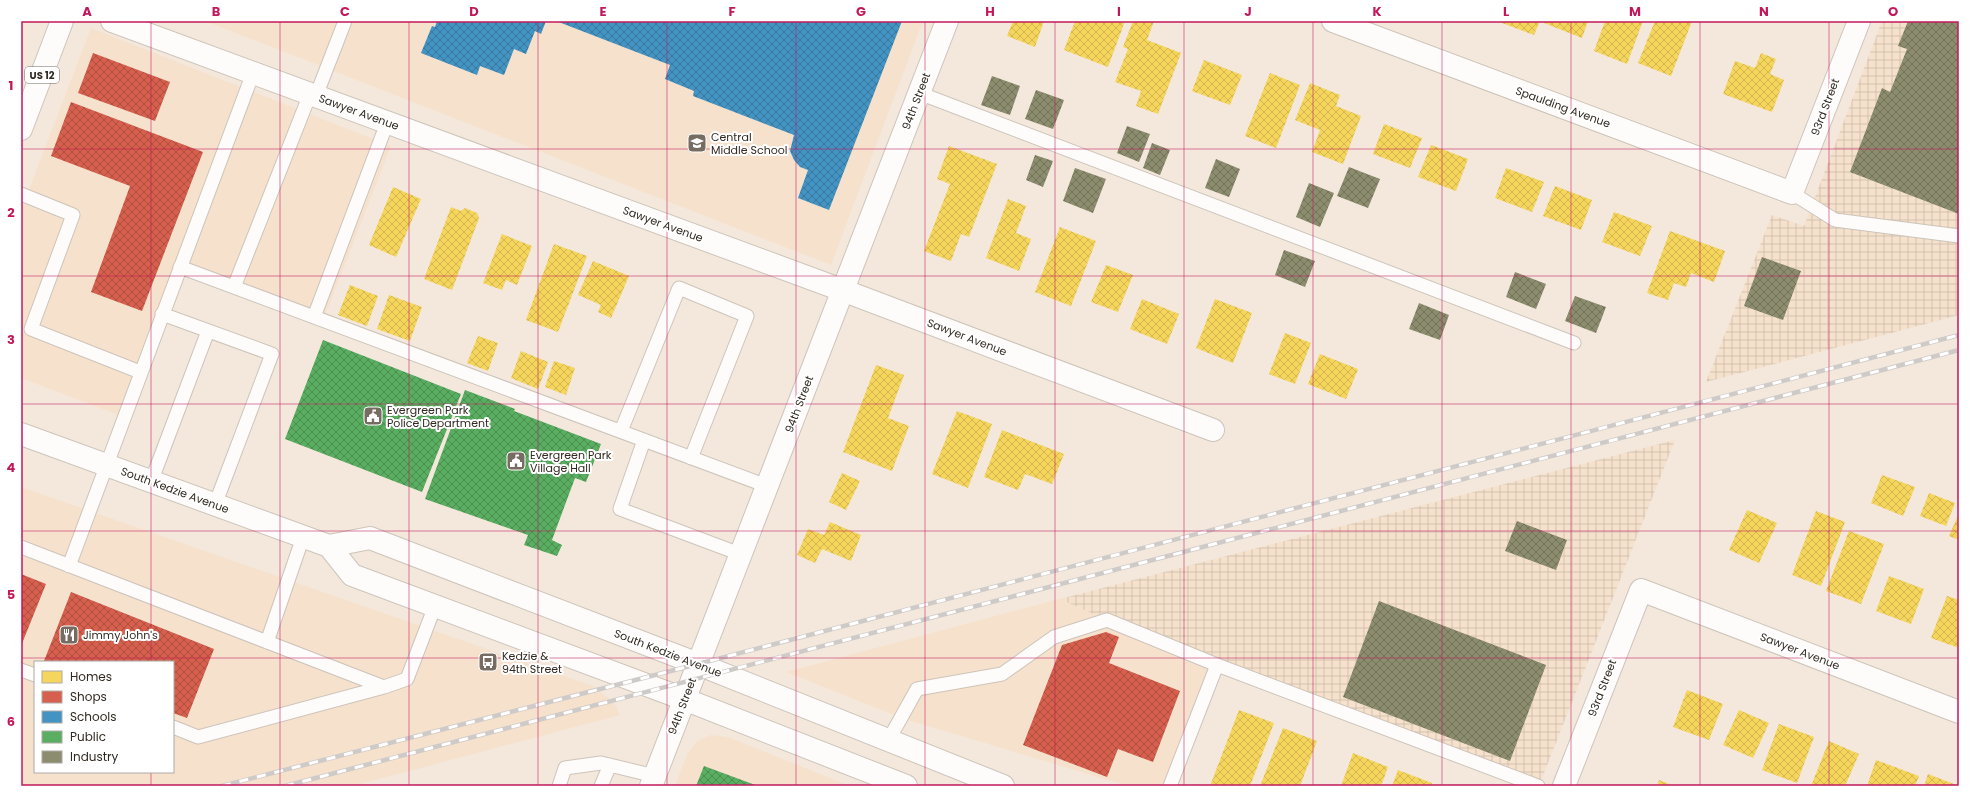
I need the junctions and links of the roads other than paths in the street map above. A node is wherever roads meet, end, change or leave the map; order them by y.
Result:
1 (62, 21) edge
2 (112, 21) edge
3 (345, 21) edge
4 (947, 21) edge
5 (1333, 21) edge
6 (1858, 21) edge
7 (253, 73) junction
8 (919, 93) junction
9 (313, 95) junction
10 (387, 123) junction
11 (21, 129) edge
12 (1792, 193) junction
13 (21, 194) edge
14 (1959, 236) edge
15 (180, 267) junction
16 (234, 287) junction
17 (842, 290) junction
18 (162, 314) junction
19 (314, 317) junction
20 (208, 331) junction
21 (1574, 343) dead end
22 (140, 372) junction
23 (1213, 430) dead end
24 (621, 431) junction
25 (21, 434) edge
26 (644, 440) junction
27 (691, 458) junction
28 (105, 465) junction
29 (151, 482) junction
30 (767, 486) junction
31 (215, 505) junction
32 (303, 537) junction
33 (329, 546) junction
34 (21, 547) edge
35 (740, 554) junction
36 (69, 566) junction
37 (1641, 590) joint
38 (434, 606) junction
39 (267, 642) junction
40 (698, 664) junction
41 (1217, 666) junction
42 (21, 670) edge
43 (34, 675) edge
44 (384, 687) junction
45 (684, 699) junction
46 (1959, 712) edge
47 (174, 727) edge
48 (888, 741) junction
49 (610, 765) junction
50 (653, 781) edge
51 (882, 782) edge
52 (559, 786) edge
53 (601, 786) edge
54 (906, 786) edge
55 (1003, 786) edge
56 (1170, 786) edge
57 (1538, 786) edge
58 (1564, 786) edge

1 - 11 street, US 12
2 - 7 street, Sawyer Avenue
3 - 9 lane
4 - 8 street, 94th Street
5 - 12 street, Spaulding Avenue
6 - 12 street, 93rd Street
7 - 9 street, Sawyer Avenue
7 - 15 lane
8 - 17 street, 94th Street
8 - 21 lane
9 - 10 street, Sawyer Avenue
9 - 16 lane
10 - 17 street, Sawyer Avenue
10 - 19 lane
12 - 14 lane
13 - 22 lane
15 - 16 lane
15 - 18 lane
16 - 19 lane
17 - 23 street, Sawyer Avenue
17 - 30 street, 94th Street
18 - 20 lane
18 - 22 lane
19 - 24 lane
20 - 29 lane
20 - 31 lane
22 - 28 lane
24 - 26 lane
24 - 27 lane
25 - 28 street, South Kedzie Avenue
26 - 27 lane
26 - 35 lane
27 - 30 lane
28 - 29 street, South Kedzie Avenue
28 - 36 lane
29 - 31 street, South Kedzie Avenue
30 - 35 street, 94th Street
31 - 32 street, South Kedzie Avenue
32 - 33 street, South Kedzie Avenue
32 - 39 lane
33 - 38 street
33 - 40 street, South Kedzie Avenue
34 - 36 lane
35 - 40 street, 94th Street
36 - 39 lane
37 - 46 street, Sawyer Avenue
37 - 58 street, 93rd Street
38 - 44 lane
38 - 45 street
39 - 44 lane
40 - 45 street, 94th Street
40 - 48 street, South Kedzie Avenue
41 - 48 lane
41 - 56 lane
41 - 57 lane
42 - 43 lane
44 - 47 lane
45 - 50 street, 94th Street
45 - 51 street
48 - 55 street, South Kedzie Avenue
49 - 50 lane
49 - 52 lane
49 - 53 lane
51 - 54 street

